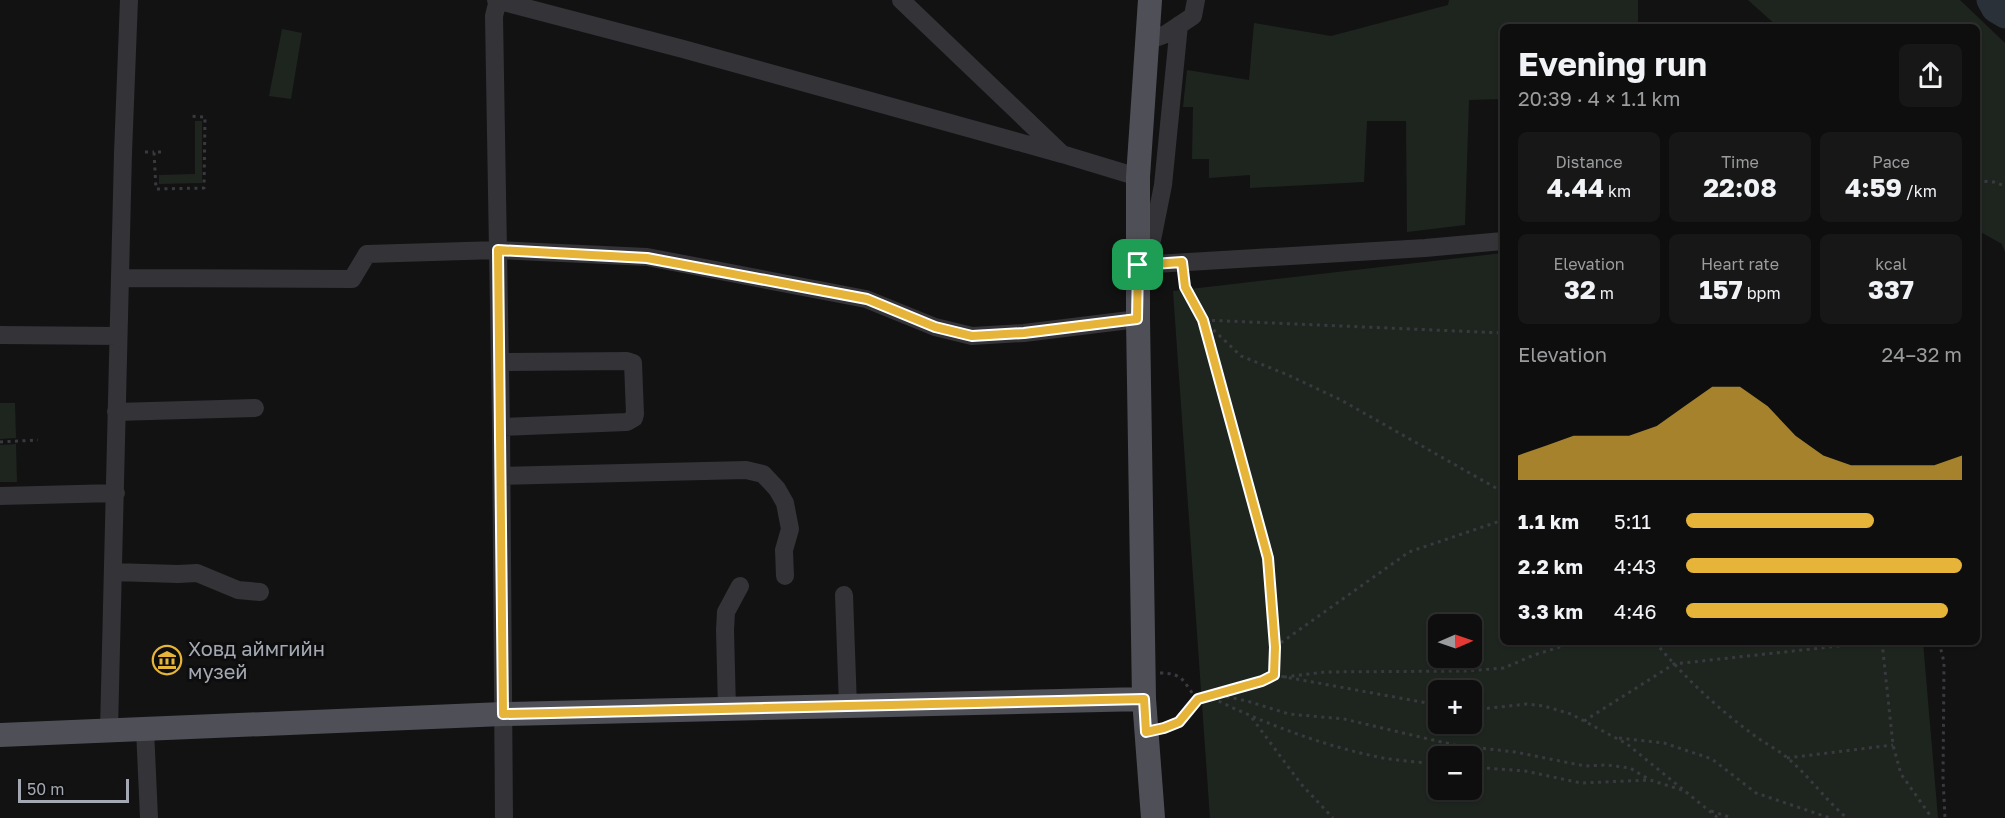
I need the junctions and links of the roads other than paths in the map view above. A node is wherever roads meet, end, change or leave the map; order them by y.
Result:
1 (129, 0) edge
2 (497, 0) edge
3 (901, 0) edge
4 (1150, 0) edge
5 (1196, 0) edge
6 (1179, 25) junction
7 (1147, 42) junction
8 (1062, 154) junction
9 (1138, 177) junction
10 (1500, 241) edge
11 (498, 250) junction
12 (1138, 260) junction
13 (120, 278) junction
14 (1137, 319) junction
15 (0, 335) edge
16 (118, 336) junction
17 (500, 362) junction
18 (255, 408) dead end
19 (116, 412) junction
20 (501, 428) junction
21 (502, 476) junction
22 (116, 493) junction
23 (0, 496) edge
24 (113, 572) junction
25 (785, 576) dead end
26 (740, 586) dead end
27 (260, 592) dead end
28 (844, 595) dead end
29 (1144, 699) junction
30 (848, 706) junction
31 (727, 709) junction
32 (503, 714) junction
33 (145, 729) junction
34 (109, 730) junction
35 (0, 735) edge
36 (149, 818) edge
37 (504, 818) edge
38 (1153, 818) edge

1 - 13 street
2 - 8 street
2 - 11 street
3 - 8 street
4 - 7 main road
5 - 6 street
6 - 7 street
6 - 12 street
7 - 9 main road
8 - 9 street
9 - 12 main road
10 - 12 street
11 - 13 street
11 - 14 street
11 - 17 street
12 - 14 main road
13 - 16 street
14 - 29 main road
15 - 16 street
16 - 19 street
17 - 20 street
17 - 20 street
18 - 19 street
19 - 22 street
20 - 21 street
21 - 25 street
21 - 32 street
22 - 23 street
22 - 24 street
24 - 27 street
24 - 34 street
26 - 31 street
28 - 30 street
29 - 30 main road
29 - 38 main road
30 - 31 main road
31 - 32 main road
32 - 33 main road
32 - 37 street
33 - 34 main road
33 - 36 street
34 - 35 main road

